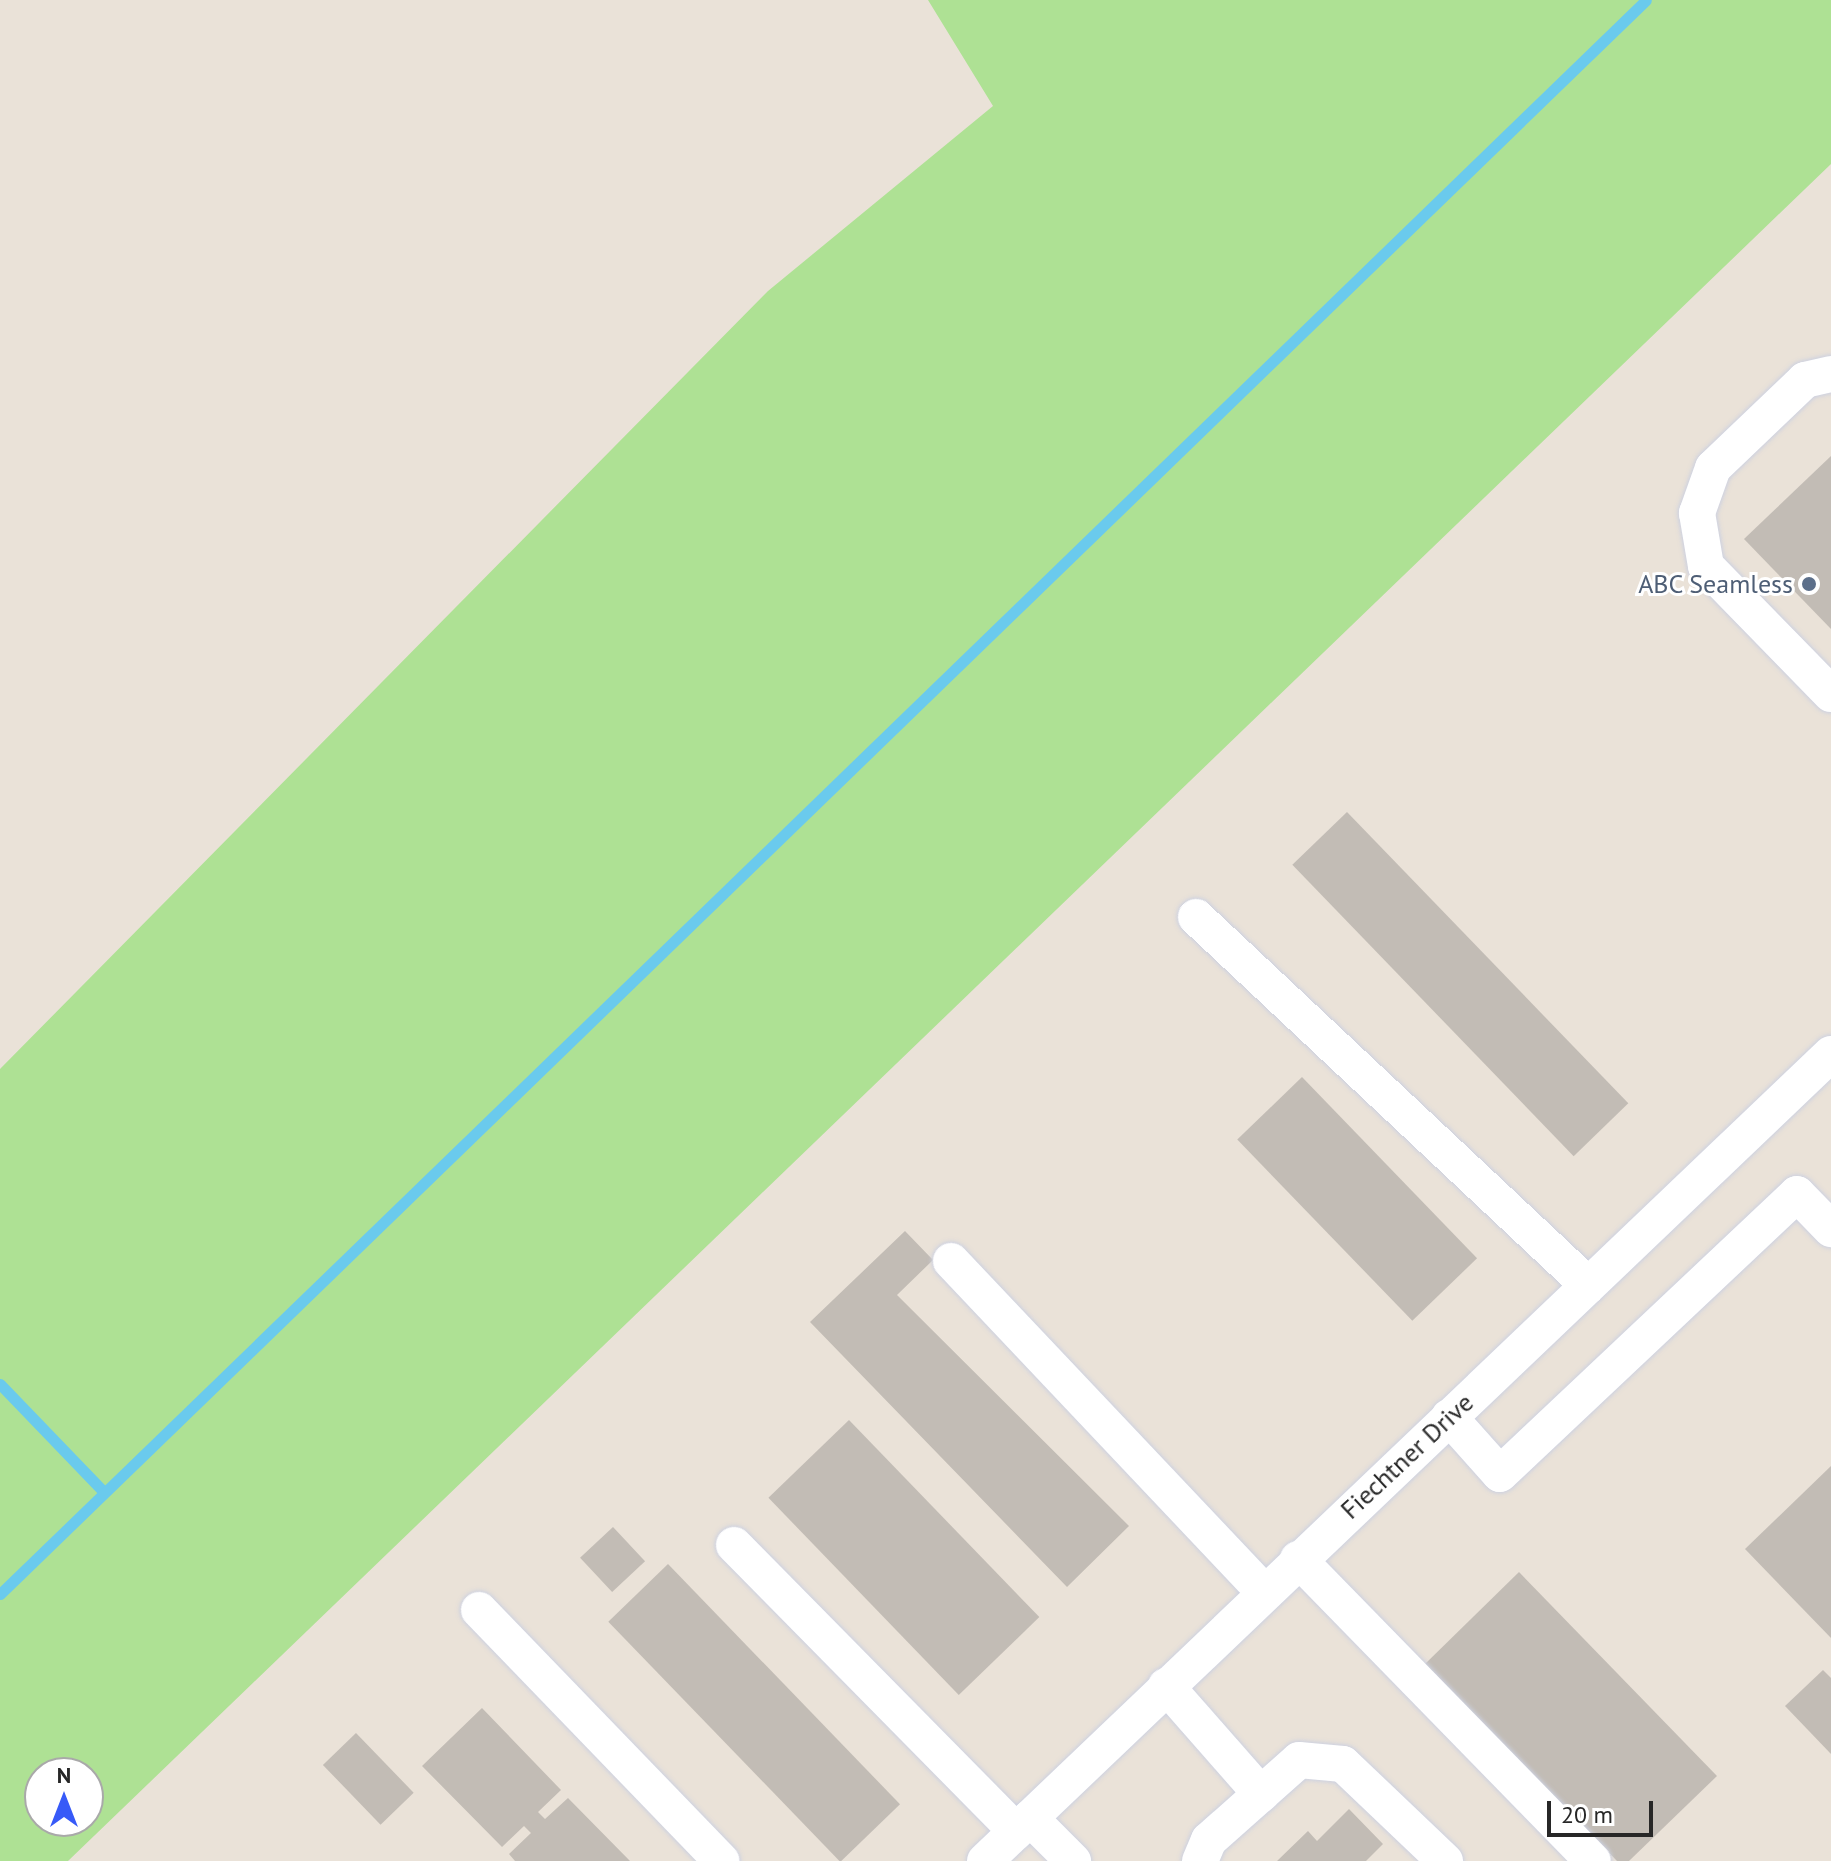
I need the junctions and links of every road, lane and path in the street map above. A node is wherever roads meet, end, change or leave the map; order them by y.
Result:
1 (1831, 374) edge
2 (1831, 694) edge
3 (1196, 917) dead end
4 (1826, 1069) edge
5 (1831, 1229) edge
6 (951, 1261) dead end
7 (1588, 1285) junction
8 (1449, 1417) junction
9 (734, 1545) dead end
10 (1298, 1559) junction
11 (1263, 1591) junction
12 (479, 1610) dead end
13 (1166, 1686) junction
14 (1261, 1794) junction
15 (1023, 1824) junction
16 (721, 1861) edge
17 (985, 1861) edge
18 (1073, 1861) edge
19 (1200, 1861) edge
20 (1445, 1861) edge
21 (1593, 1861) edge

1 - 2 street
3 - 7 street
4 - 7 street, Fiechtner Drive
5 - 8 street
6 - 11 street
7 - 8 street, Fiechtner Drive
8 - 10 street, Fiechtner Drive
9 - 15 street
10 - 11 street, Fiechtner Drive
10 - 21 street
11 - 13 street, Fiechtner Drive
12 - 16 street
13 - 14 street
13 - 15 street, Fiechtner Drive
14 - 19 street
14 - 20 street
15 - 17 street, Fiechtner Drive
15 - 18 street

